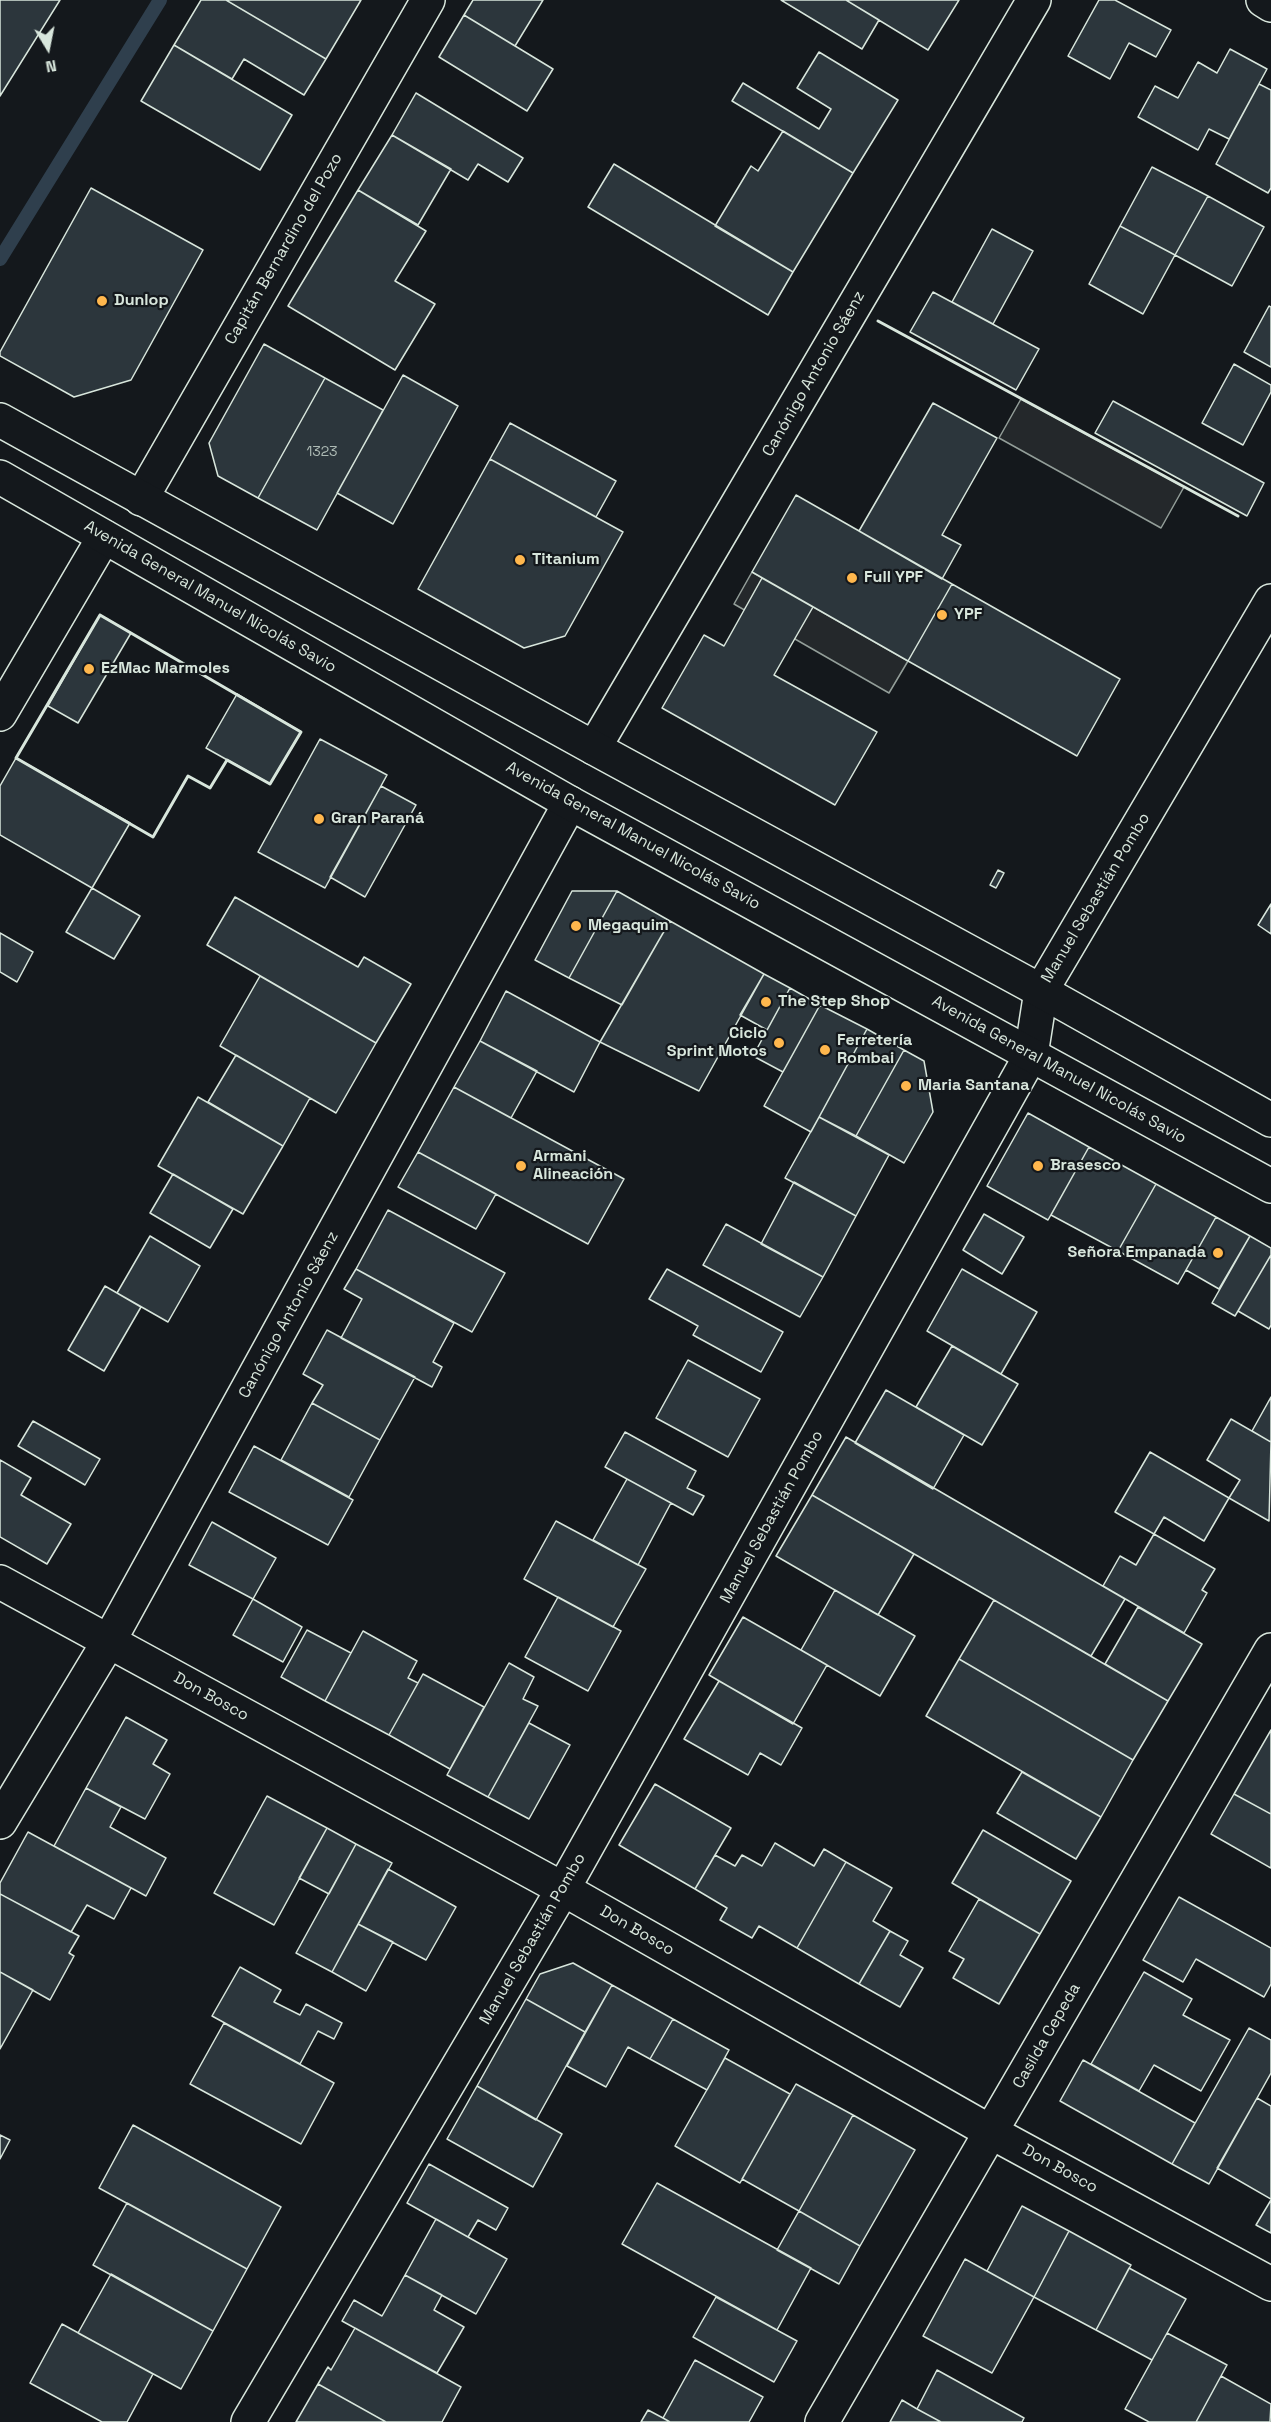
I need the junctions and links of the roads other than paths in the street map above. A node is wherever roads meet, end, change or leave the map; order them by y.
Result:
1 (428, 0) edge
2 (1034, 0) edge
3 (1263, 0) edge
4 (1271, 5) edge
5 (0, 420) edge
6 (0, 477) edge
7 (141, 499) junction
8 (104, 537) junction
9 (1271, 601) edge
10 (0, 714) edge
11 (594, 748) junction
12 (570, 803) junction
13 (1041, 991) junction
14 (1032, 1055) junction
15 (1271, 1120) edge
16 (1271, 1186) edge
17 (0, 1582) edge
18 (109, 1641) junction
19 (1271, 1650) edge
20 (0, 1822) edge
21 (563, 1889) junction
22 (992, 2132) junction
23 (1271, 2284) edge
24 (248, 2422) edge
25 (822, 2422) edge

1 - 7 street, Capitán Bernardino del Pozo
2 - 11 street, Canónigo Antonio Sáenz
3 - 4 street
5 - 7 street
6 - 8 street, Avenida General Manuel Nicolás Savio
7 - 11 street
8 - 10 street
8 - 12 street, Avenida General Manuel Nicolás Savio
9 - 13 street, Manuel Sebastián Pombo
11 - 13 street
12 - 14 street, Avenida General Manuel Nicolás Savio
12 - 18 street, Canónigo Antonio Sáenz
13 - 14 street, Manuel Sebastián Pombo
13 - 15 street
14 - 16 street, Avenida General Manuel Nicolás Savio
14 - 21 street, Manuel Sebastián Pombo
17 - 18 street, Don Bosco
18 - 20 street, Canónigo Antonio Sáenz
18 - 21 street, Don Bosco
19 - 22 street, Casilda Cepeda
21 - 22 street, Don Bosco
21 - 24 street, Manuel Sebastián Pombo
22 - 23 street, Don Bosco
22 - 25 street, Casilda Cepeda

